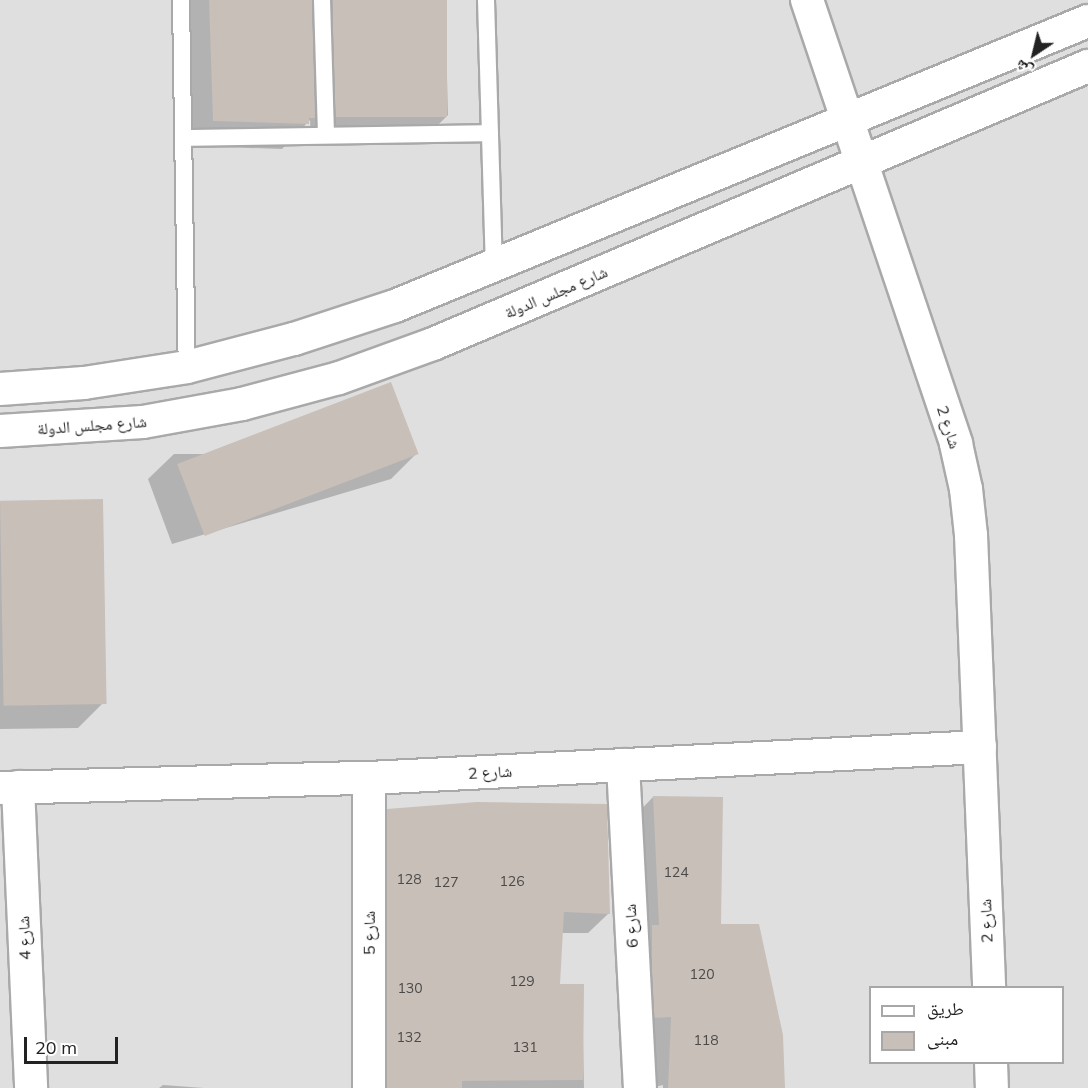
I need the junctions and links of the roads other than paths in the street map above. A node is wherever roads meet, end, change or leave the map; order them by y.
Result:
1 (182, 0) edge
2 (322, 0) edge
3 (486, 0) edge
4 (807, 0) edge
5 (1088, 21) edge
6 (1088, 66) edge
7 (845, 122) junction
8 (490, 133) junction
9 (326, 135) junction
10 (184, 138) junction
11 (860, 162) junction
12 (494, 267) junction
13 (187, 367) junction
14 (0, 388) edge
15 (0, 431) edge
16 (980, 747) junction
17 (623, 765) junction
18 (369, 778) junction
19 (9, 788) edge
20 (989, 986) edge
21 (992, 1064) edge
22 (31, 1088) edge
23 (369, 1088) edge
24 (640, 1088) edge
25 (992, 1088) edge

1 - 10 lane
2 - 9 lane
3 - 8 lane
4 - 7 street, شارع 2
5 - 7 street
6 - 11 street, شارع مجلس الدولة
7 - 11 street, شارع 2
7 - 12 street
8 - 9 lane
8 - 12 lane
9 - 10 lane
10 - 13 lane
11 - 15 street, شارع مجلس الدولة
11 - 16 street, شارع 2
12 - 13 street
13 - 14 street
16 - 17 street, شارع 2
16 - 20 street, شارع 2
17 - 18 street, شارع 2
17 - 24 street, شارع 6
18 - 19 street, شارع 2
18 - 23 street, شارع 5
19 - 22 street, شارع 4
21 - 25 street

